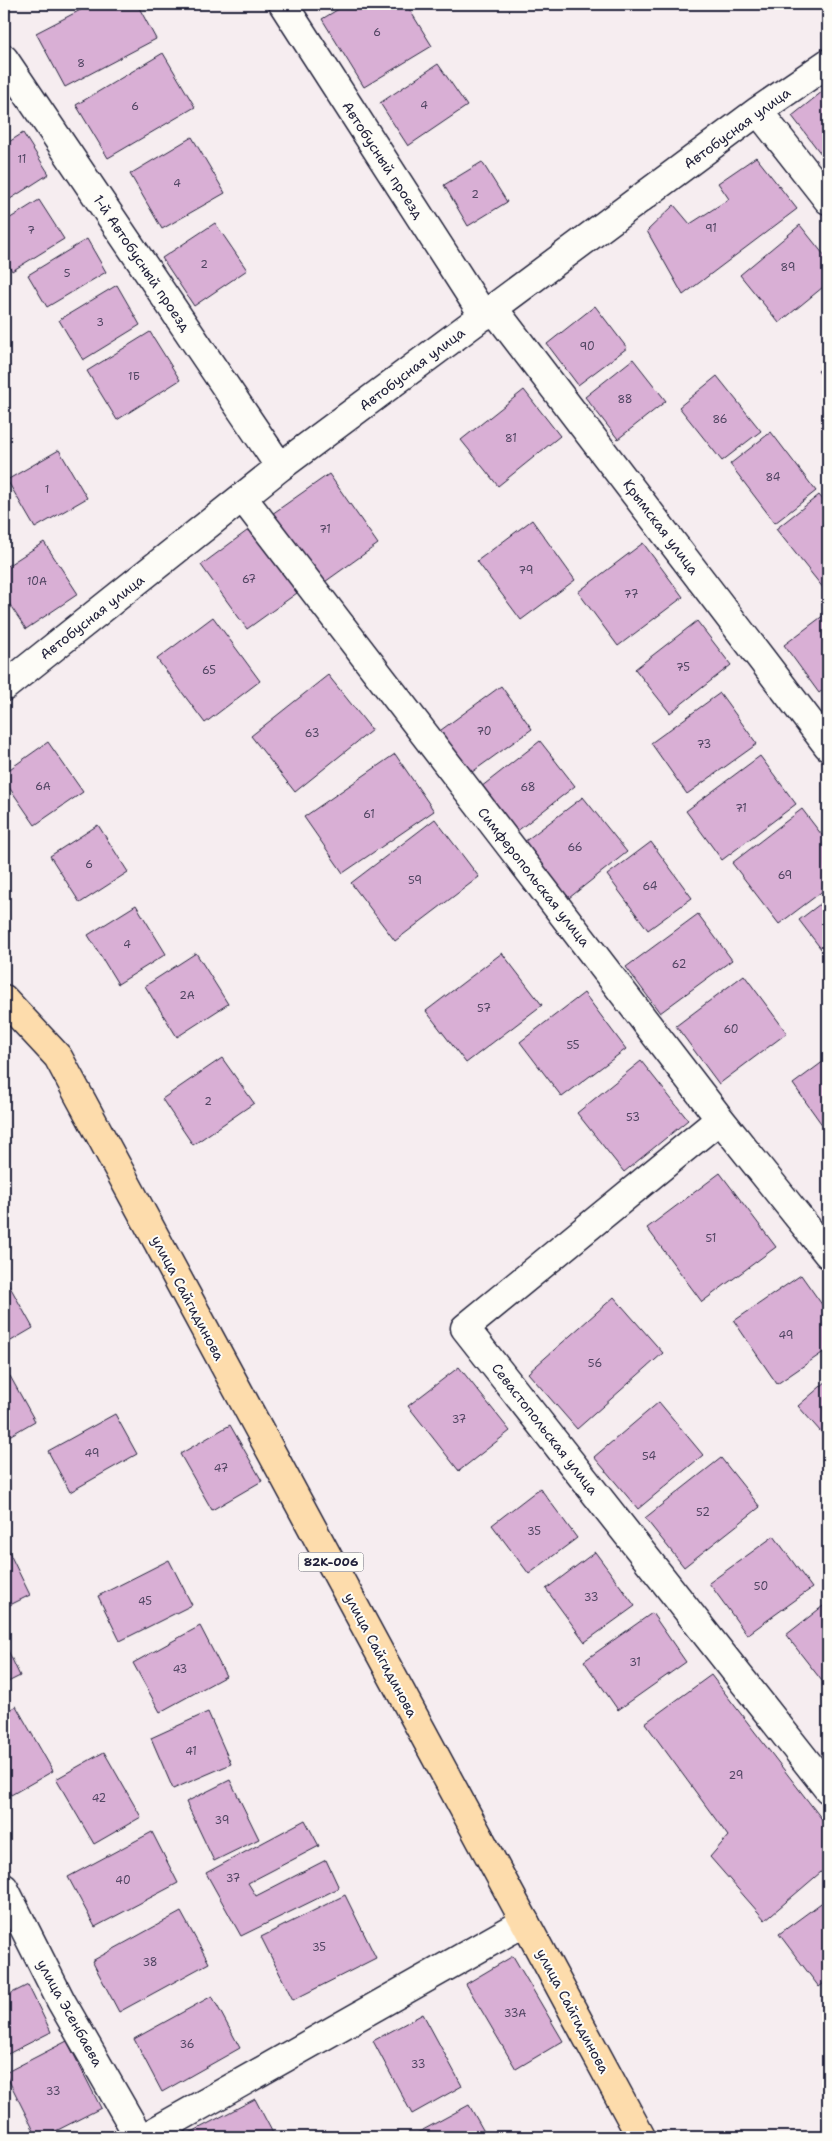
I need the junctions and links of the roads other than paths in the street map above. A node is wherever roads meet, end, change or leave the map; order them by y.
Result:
1 (283, 4) edge
2 (4, 59) edge
3 (828, 63) edge
4 (758, 111) junction
5 (828, 200) edge
6 (488, 312) junction
7 (280, 467) junction
8 (243, 498) junction
9 (4, 687) edge
10 (828, 746) edge
11 (4, 999) edge
12 (720, 1119) junction
13 (828, 1254) edge
14 (828, 1788) edge
15 (4, 1888) edge
16 (525, 1922) junction
17 (140, 2137) edge
18 (145, 2137) edge
19 (641, 2137) edge

1 - 6 street, Автобусный проезд
2 - 7 street, 1-й Автобусный проезд
3 - 4 street, Автобусная улица
4 - 5 street
4 - 6 street, Автобусная улица
6 - 7 street, Автобусная улица
6 - 10 street, Крымская улица
7 - 8 street, Автобусная улица
8 - 9 street, Автобусная улица
8 - 12 street, Симферопольская улица
11 - 16 main road, улица Сайгидинова / 82К-006
12 - 13 street, Симферопольская улица
12 - 14 street, Севастопольская улица
15 - 17 street, улица Эсенбаева
16 - 18 street
16 - 19 main road, улица Сайгидинова / 82К-006

